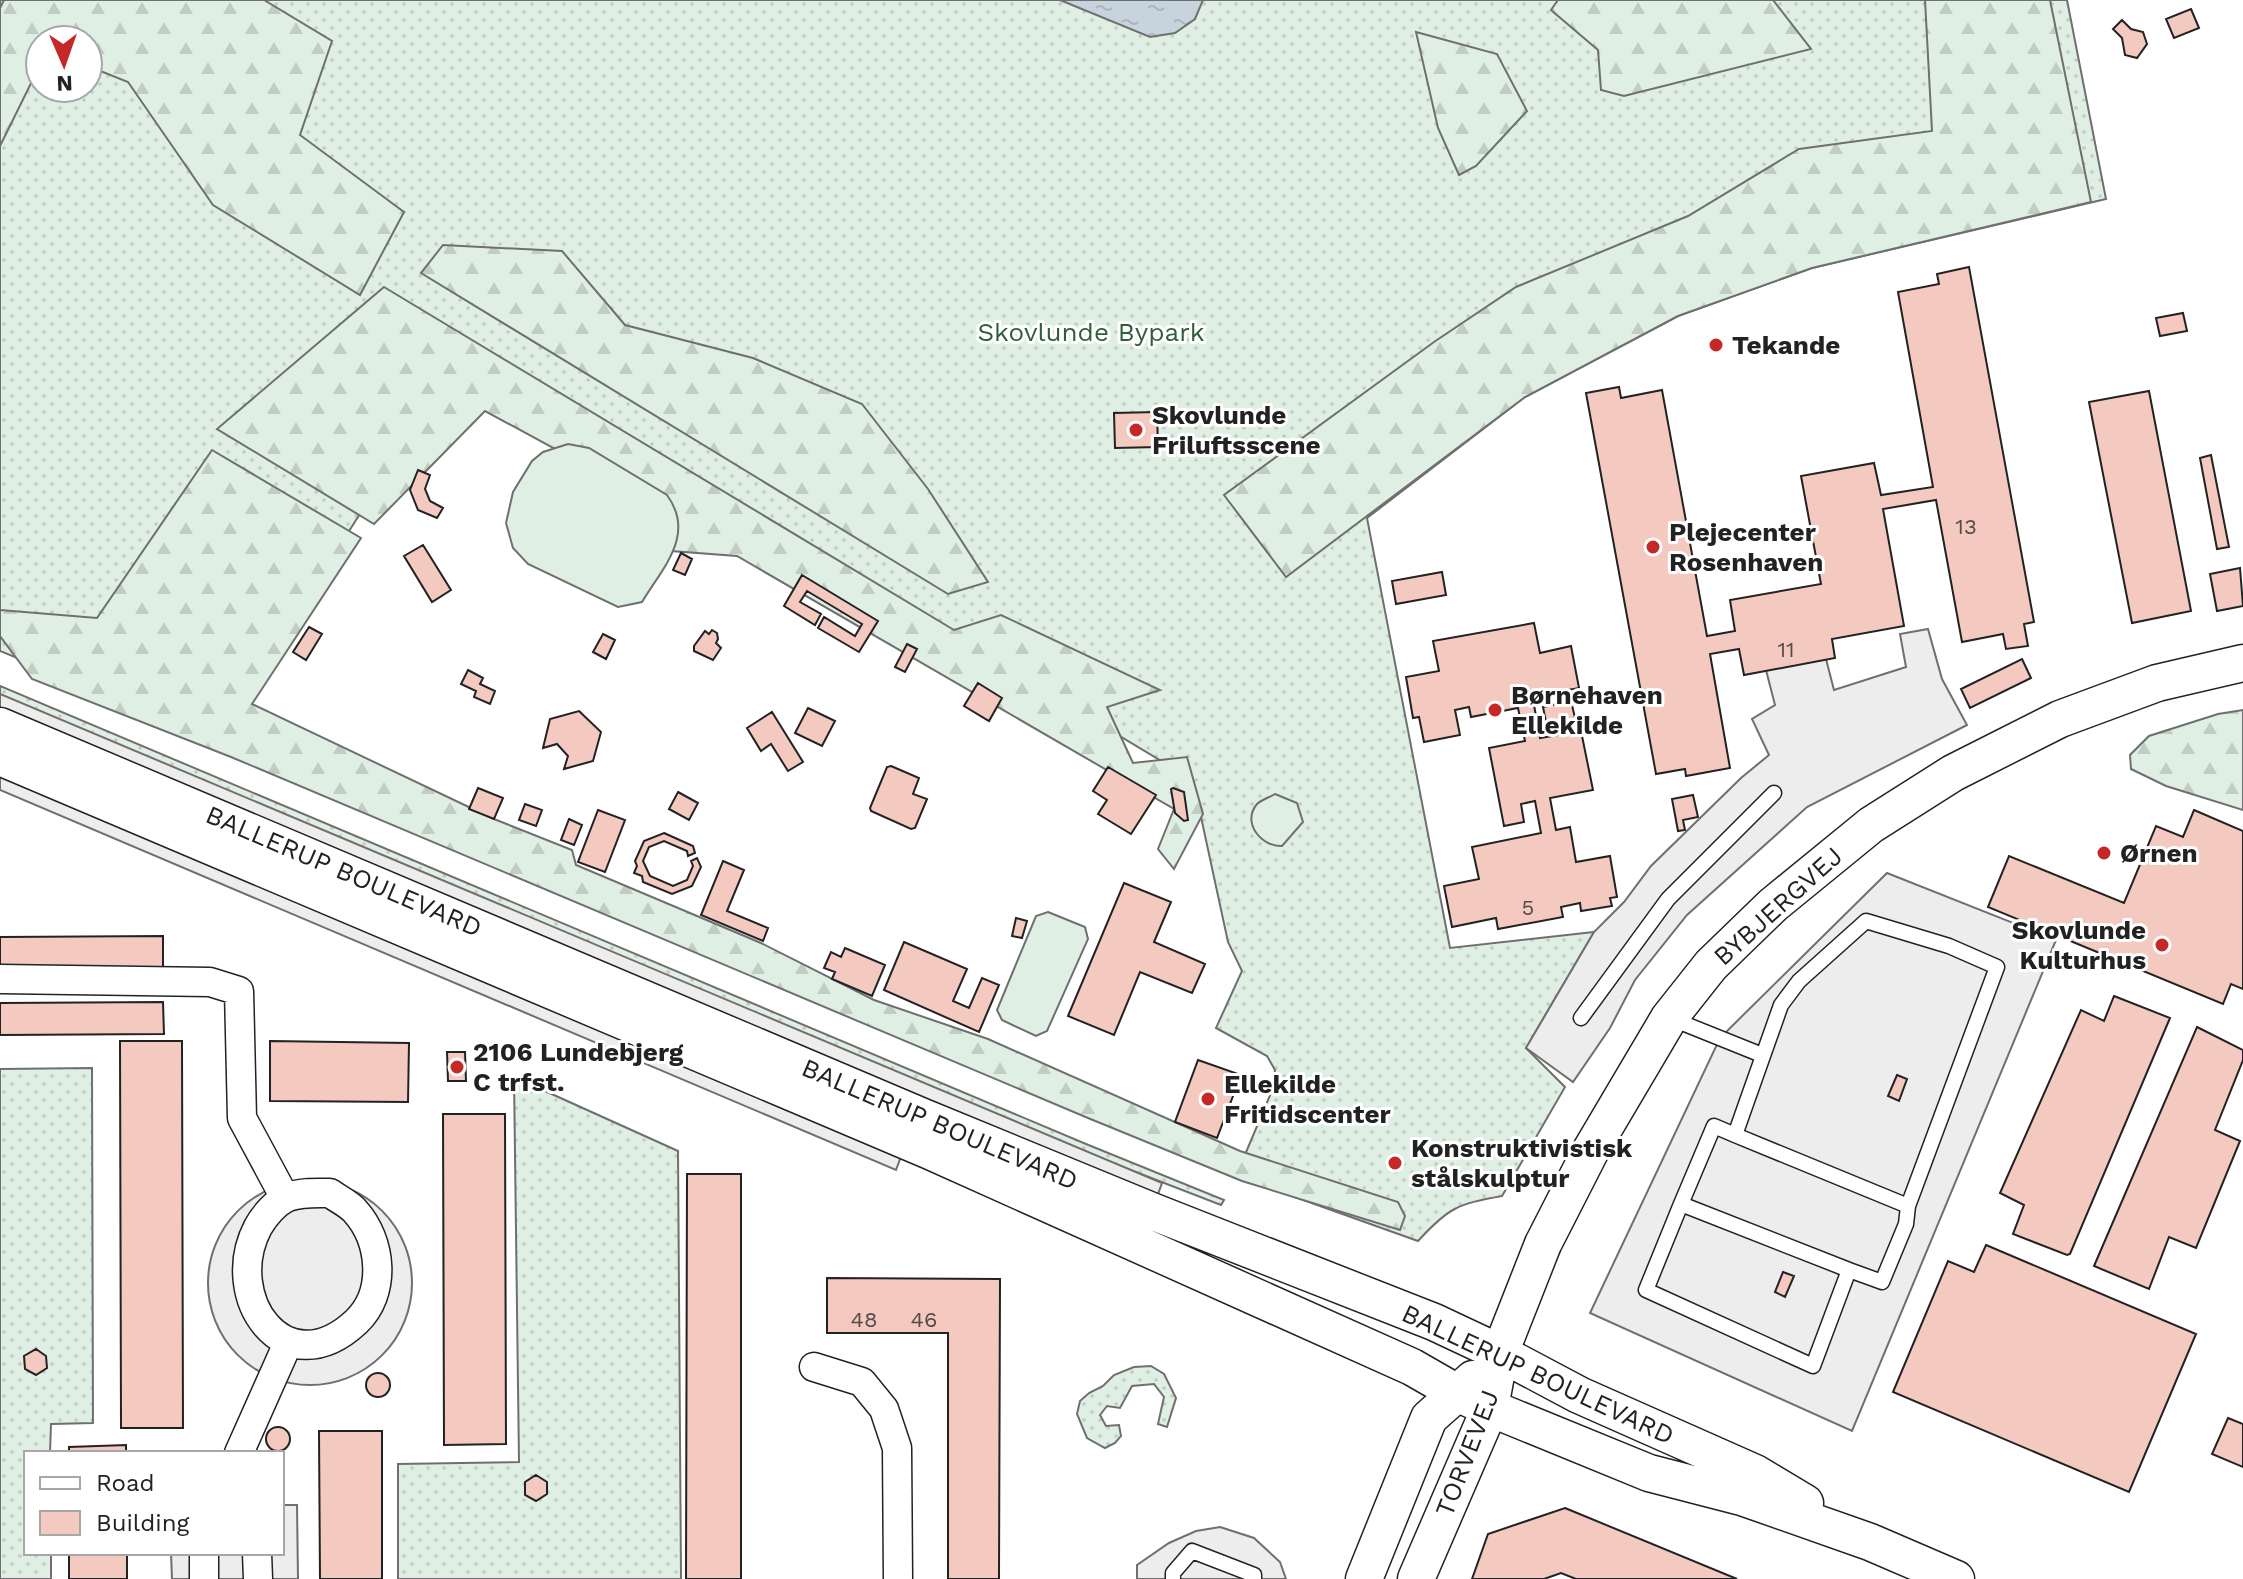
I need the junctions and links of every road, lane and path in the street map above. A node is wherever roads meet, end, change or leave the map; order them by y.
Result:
1 (2243, 663) edge
2 (0, 726) edge
3 (0, 757) edge
4 (1774, 793) dead end
5 (0, 979) edge
6 (1581, 1018) dead end
7 (1669, 1018) junction
8 (1762, 1055) junction
9 (1735, 1135) junction
10 (285, 1198) junction
11 (1681, 1204) junction
12 (1908, 1206) junction
13 (1849, 1270) junction
14 (288, 1343) junction
15 (1500, 1353) junction
16 (814, 1367) dead end
17 (1474, 1401) junction
18 (240, 1451) edge
19 (1870, 1542) junction
20 (204, 1555) edge
21 (257, 1555) edge
22 (204, 1579) edge
23 (258, 1579) edge
24 (898, 1579) edge
25 (1173, 1579) edge
26 (1254, 1579) edge
27 (1364, 1579) edge
28 (1416, 1579) edge
29 (1956, 1579) edge

1 - 7 street, BYBJERGVEJ
2 - 15 street, BALLERUP BOULEVARD
3 - 17 street, BALLERUP BOULEVARD
4 - 6 lane
5 - 10 street
7 - 8 lane
7 - 15 street, BYBJERGVEJ
8 - 9 lane
8 - 12 lane
9 - 11 lane
9 - 12 lane
10 - 14 street
10 - 14 street
11 - 13 lane
11 - 13 lane
12 - 13 lane
14 - 18 street
15 - 17 street, TORVEVEJ
15 - 19 street, BALLERUP BOULEVARD
16 - 24 street
17 - 19 street, BALLERUP BOULEVARD
17 - 27 street, TORVEVEJ
17 - 28 street, TORVEVEJ
19 - 29 street, BALLERUP BOULEVARD
20 - 22 street
21 - 23 street
25 - 26 lane

